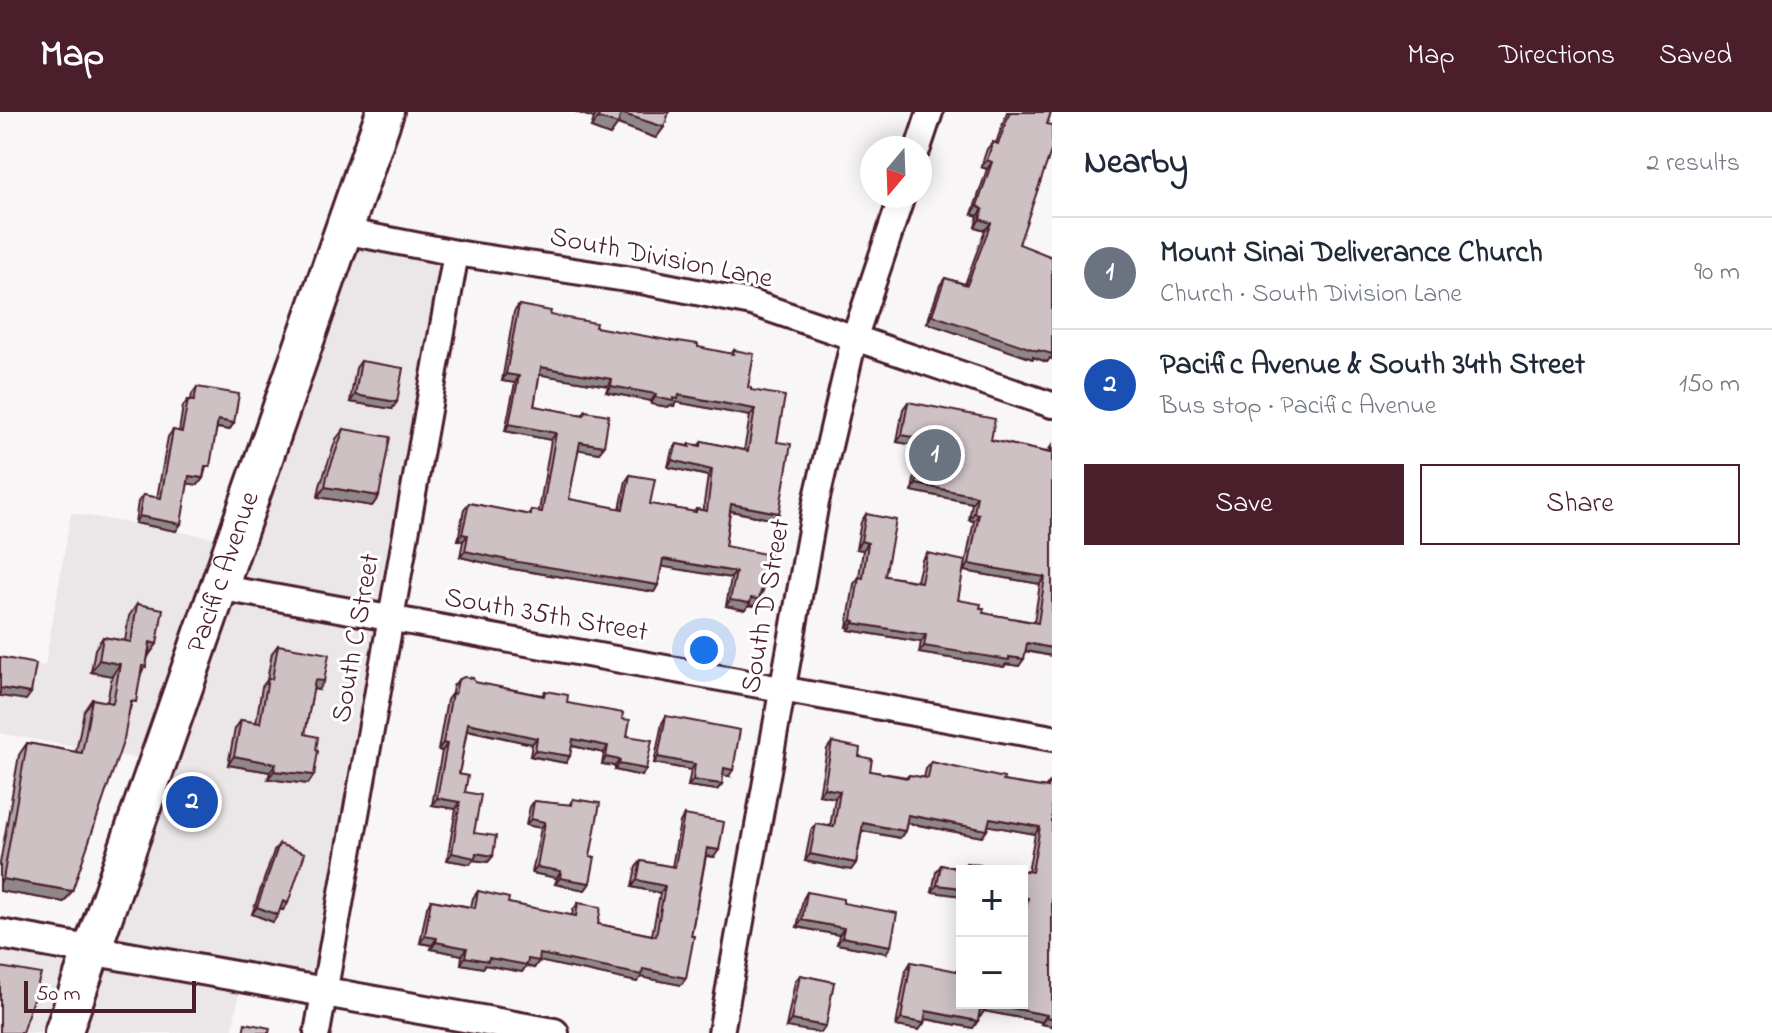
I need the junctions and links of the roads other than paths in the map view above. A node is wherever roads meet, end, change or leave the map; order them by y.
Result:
1 (385, 112) edge
2 (930, 112) edge
3 (922, 136) edge
4 (898, 208) edge
5 (343, 231) junction
6 (456, 253) junction
7 (854, 339) junction
8 (1052, 405) edge
9 (217, 587) junction
10 (391, 619) junction
11 (782, 690) junction
12 (1052, 738) edge
13 (0, 934) edge
14 (92, 951) junction
15 (324, 992) junction
16 (63, 1033) edge
17 (317, 1033) edge
18 (554, 1033) edge
19 (721, 1033) edge

1 - 5 main road, Pacific Avenue
2 - 3 street
4 - 7 street, South D Street
5 - 6 street, South Division Lane
5 - 9 main road, Pacific Avenue
6 - 7 street, South Division Lane
6 - 10 street, South C Street
7 - 8 street, South Division Lane
7 - 11 street, South D Street
9 - 10 street, South 35th Street
9 - 14 main road, Pacific Avenue
10 - 11 street, South 35th Street
10 - 15 street, South C Street
11 - 12 street, South 35th Street
11 - 19 street, South D Street
13 - 14 street
14 - 15 street
14 - 16 main road, Pacific Avenue
15 - 17 street, South C Street
15 - 18 street

